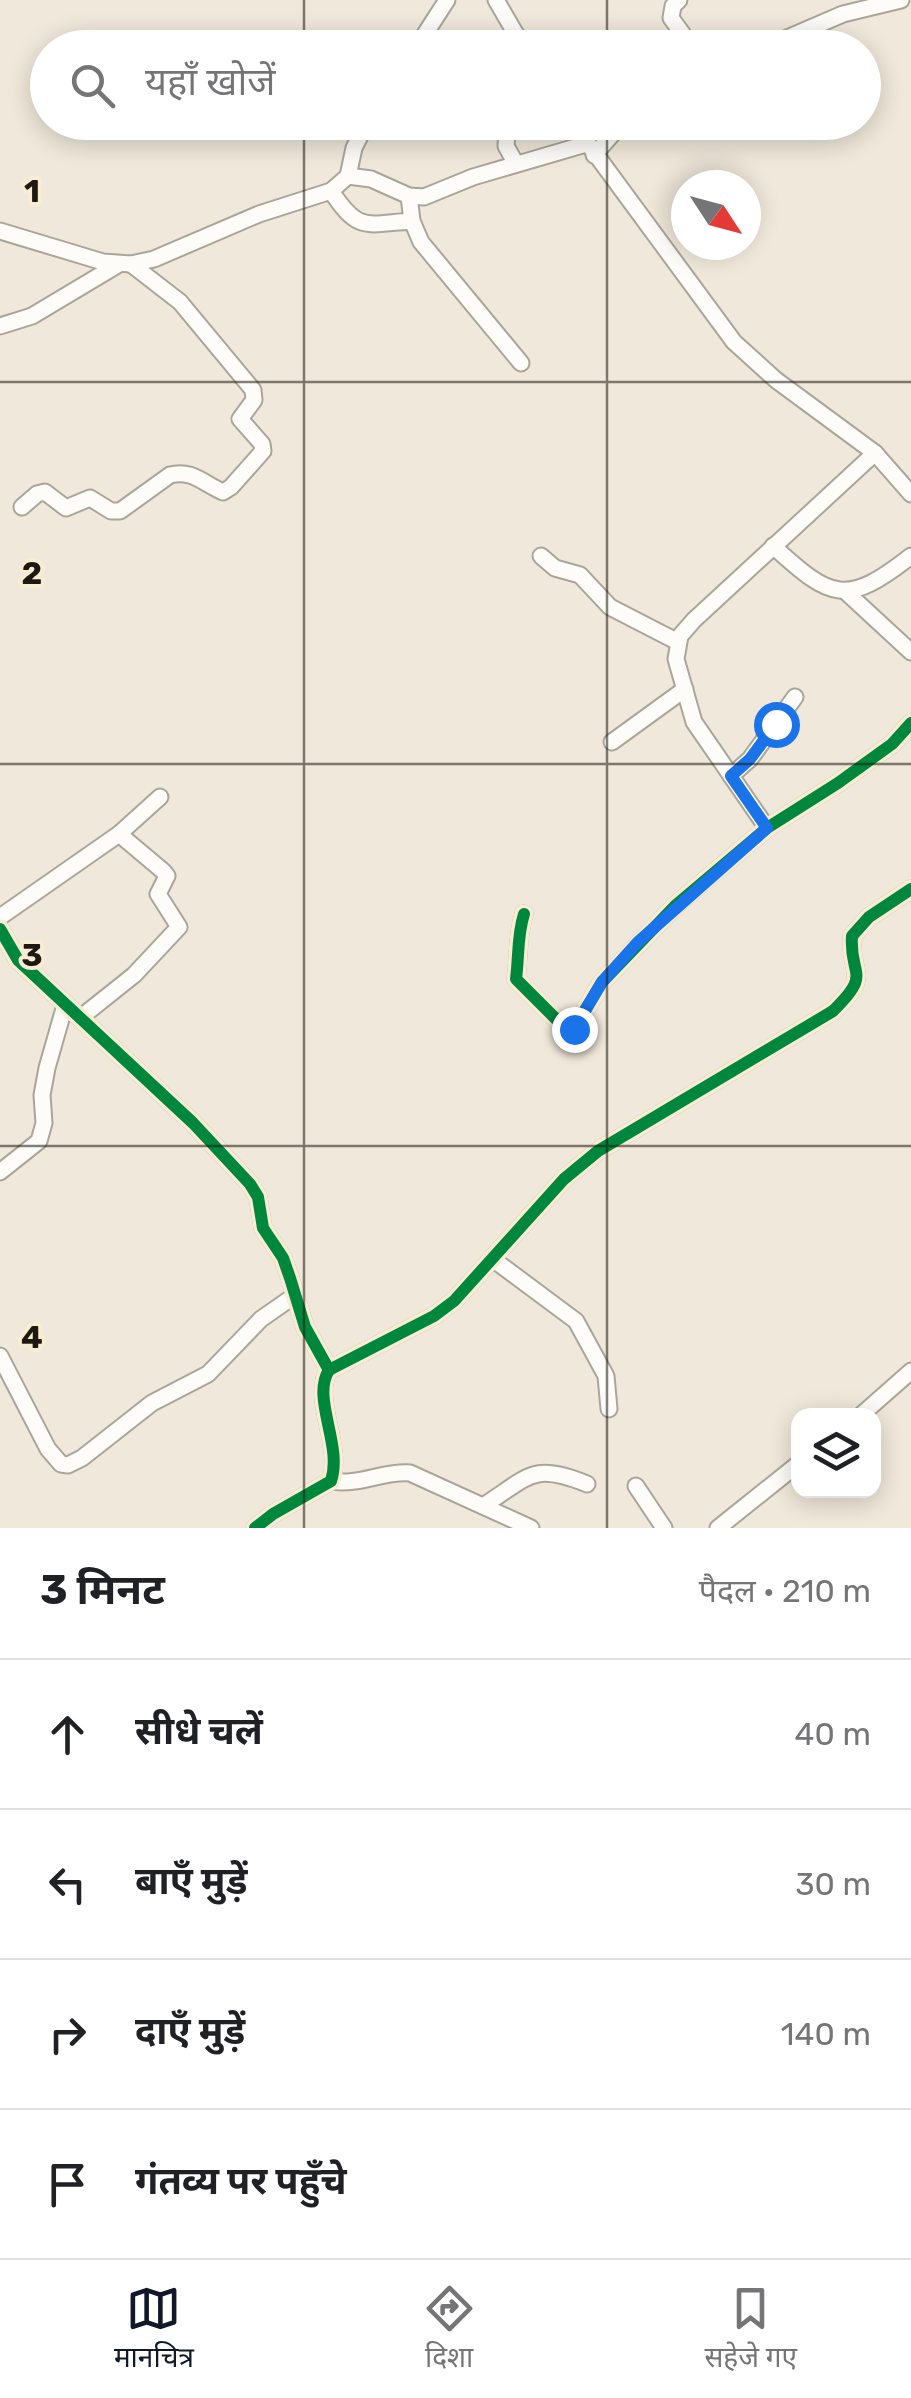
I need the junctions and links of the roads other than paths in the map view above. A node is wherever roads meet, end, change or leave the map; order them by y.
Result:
1 (447, 0) edge
2 (496, 0) edge
3 (679, 0) edge
4 (901, 0) edge
5 (428, 30) edge
6 (514, 30) edge
7 (680, 30) edge
8 (806, 30) edge
9 (358, 140) edge
10 (506, 140) edge
11 (584, 140) edge
12 (602, 140) edge
13 (590, 150) junction
14 (516, 164) junction
15 (348, 176) junction
16 (331, 191) junction
17 (409, 196) junction
18 (412, 221) junction
19 (0, 231) edge
20 (125, 264) junction
21 (0, 326) edge
22 (521, 363) dead end
23 (875, 453) junction
24 (911, 494) edge
25 (22, 507) dead end
26 (773, 546) junction
27 (541, 556) dead end
28 (911, 556) edge
29 (846, 591) junction
30 (678, 642) junction
31 (911, 652) edge
32 (685, 689) junction
33 (795, 697) dead end
34 (909, 729) edge
35 (612, 742) dead end
36 (731, 776) junction
37 (160, 797) dead end
38 (767, 828) junction
39 (119, 834) junction
40 (911, 889) edge
41 (524, 914) dead end
42 (0, 917) edge
43 (0, 929) edge
44 (65, 1004) junction
45 (80, 1018) junction
46 (0, 1172) edge
47 (494, 1260) junction
48 (294, 1296) junction
49 (0, 1356) edge
50 (330, 1370) junction
51 (911, 1371) edge
52 (869, 1408) edge
53 (609, 1409) dead end
54 (791, 1470) edge
55 (331, 1481) junction
56 (587, 1484) dead end
57 (636, 1486) dead end
58 (483, 1506) junction
59 (256, 1528) edge
60 (531, 1528) edge
61 (664, 1528) edge
62 (718, 1528) edge

1 - 5 street
2 - 6 street
3 - 7 street
4 - 8 street
9 - 15 street
10 - 14 street
11 - 13 street
12 - 13 street
13 - 14 street
13 - 23 street
14 - 17 street
15 - 16 street
15 - 17 street
16 - 18 street
16 - 20 street
17 - 18 street
18 - 22 street
19 - 20 street
20 - 21 street
20 - 25 street
23 - 24 street
23 - 26 street
26 - 29 street
26 - 30 street
27 - 30 street
28 - 29 street
29 - 31 street
30 - 32 street
32 - 35 street
32 - 36 street
33 - 36 street
34 - 38 street
36 - 38 street
37 - 39 street
38 - 41 street
39 - 42 street
39 - 45 street
40 - 47 street
43 - 44 street
44 - 45 street
44 - 46 street
45 - 48 street
47 - 50 street
47 - 53 street
48 - 49 street
48 - 50 street
50 - 55 street
51 - 52 street
54 - 62 street
55 - 58 street
55 - 59 street
56 - 58 street
57 - 61 street
58 - 60 street

